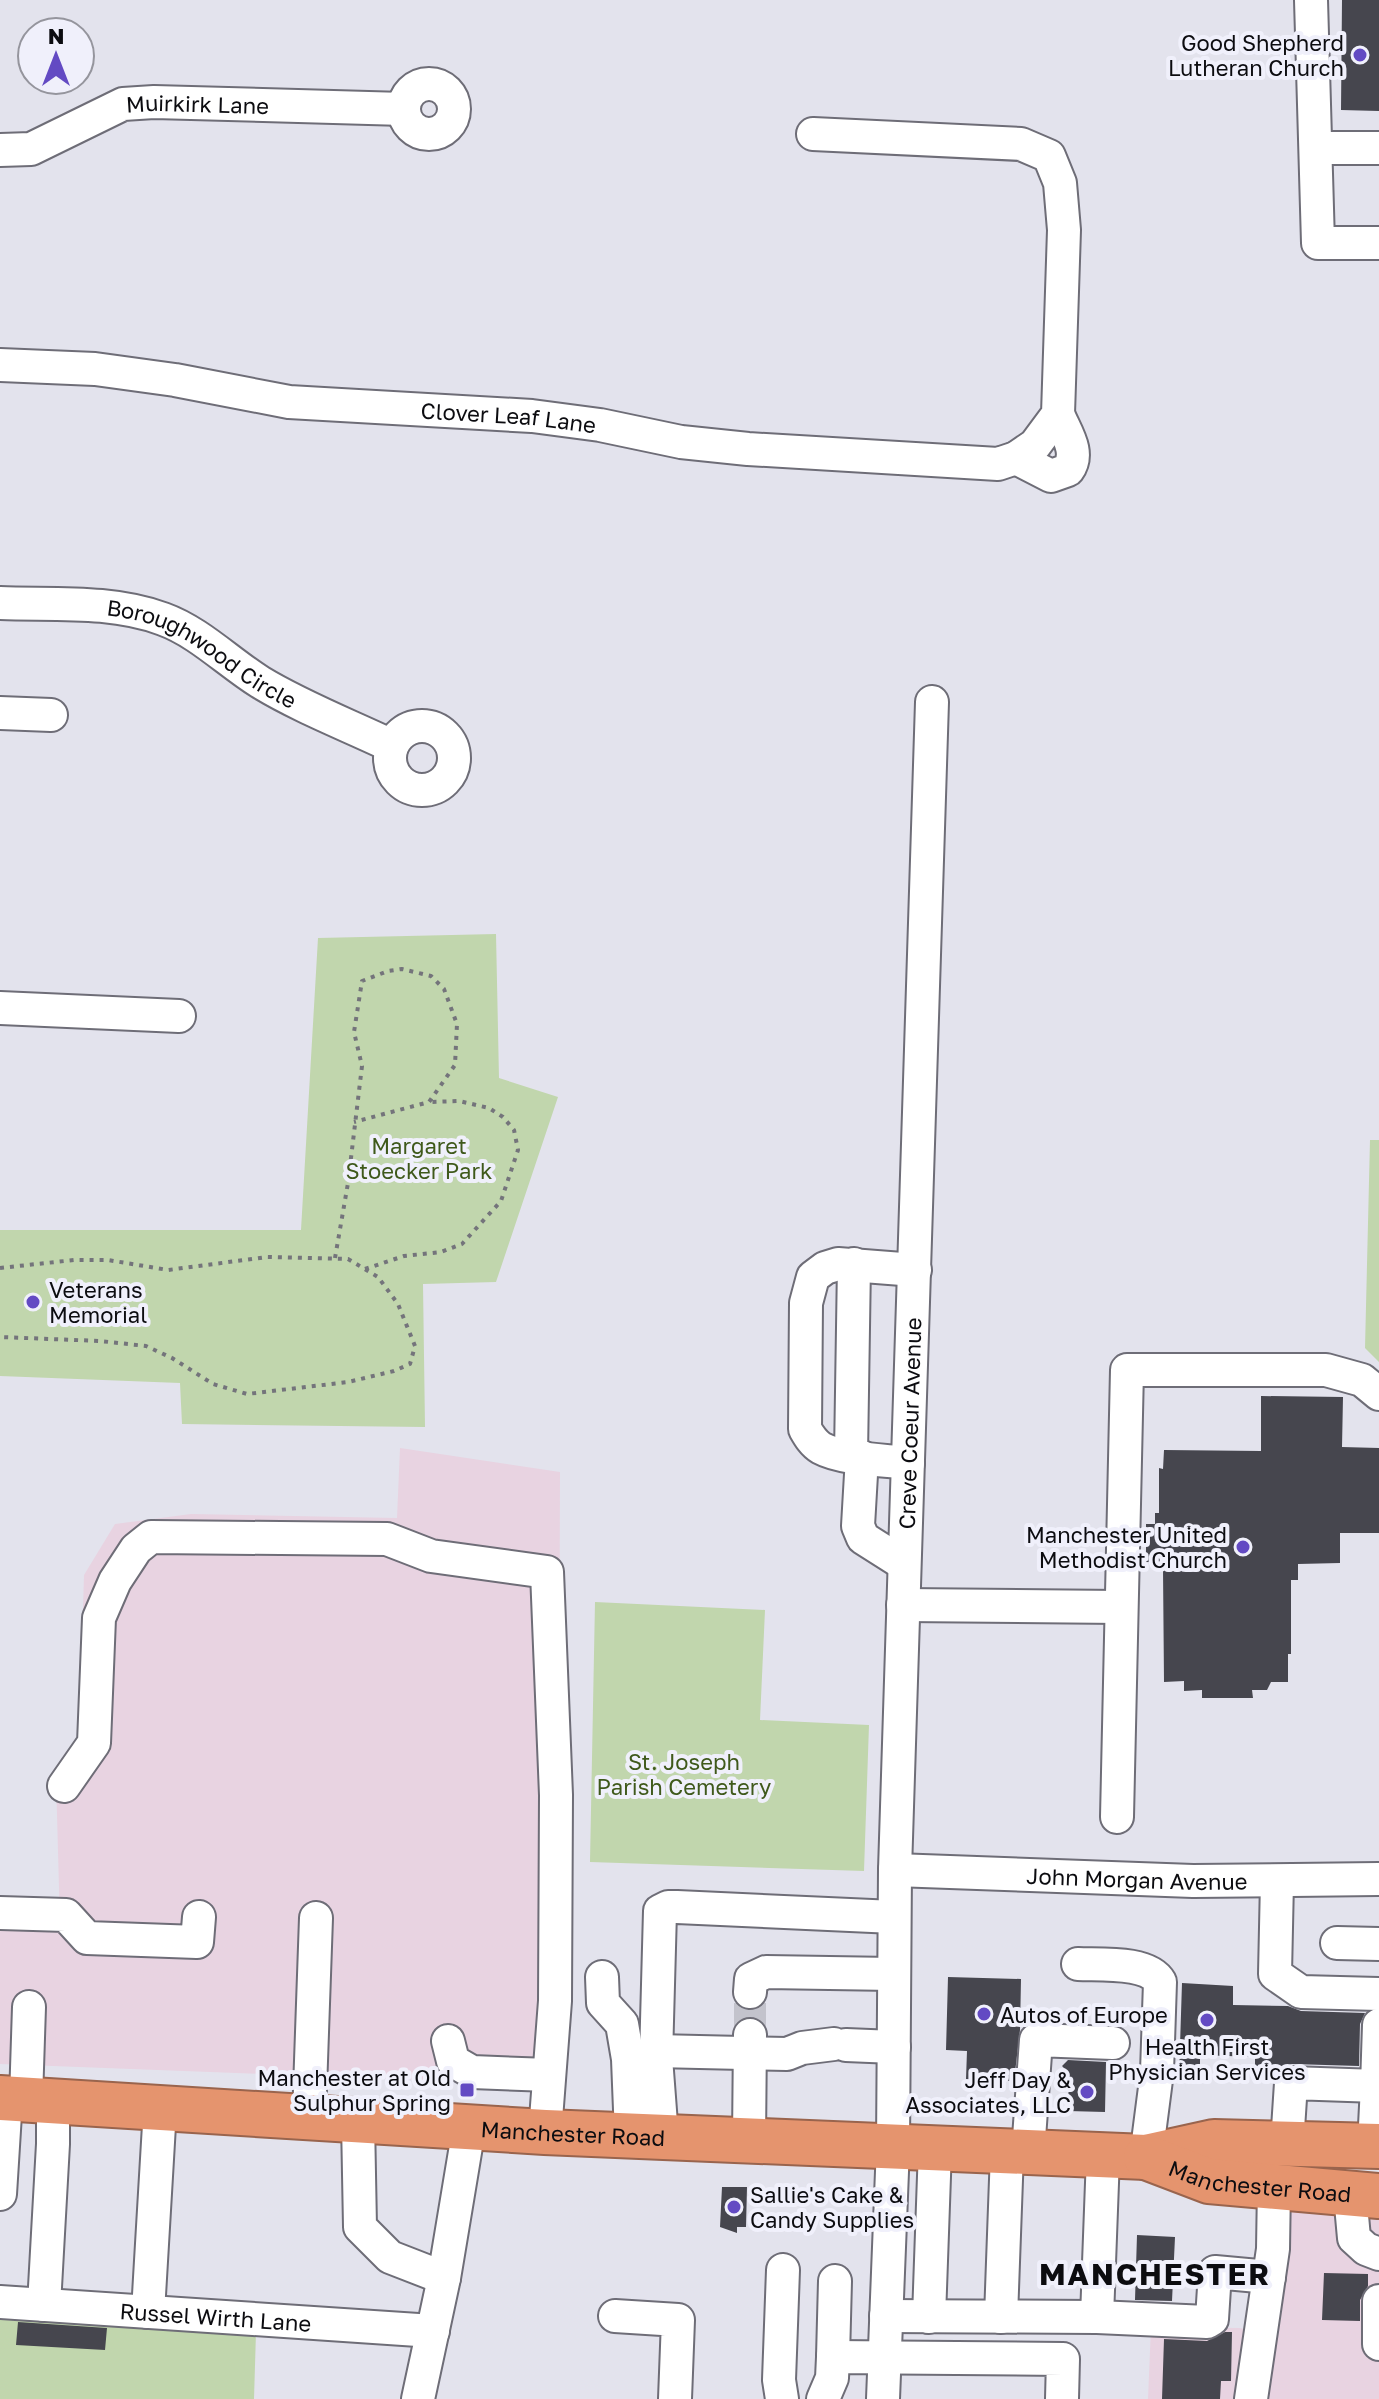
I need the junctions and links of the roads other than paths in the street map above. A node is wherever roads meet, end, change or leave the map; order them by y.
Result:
1 (1311, 0) edge
2 (404, 109) dead end
3 (813, 134) dead end
4 (1316, 148) junction
5 (1379, 148) edge
6 (0, 150) edge
7 (1379, 243) edge
8 (0, 365) edge
9 (0, 603) edge
10 (932, 702) dead end
11 (0, 713) edge
12 (51, 715) dead end
13 (392, 746) dead end
14 (0, 1008) edge
15 (179, 1016) dead end
16 (854, 1264) junction
17 (915, 1270) junction
18 (1379, 1394) edge
19 (856, 1456) junction
20 (908, 1463) junction
21 (904, 1564) junction
22 (903, 1605) junction
23 (1121, 1607) junction
24 (64, 1786) dead end
25 (1117, 1817) dead end
26 (895, 1870) junction
27 (1379, 1879) edge
28 (1277, 1881) junction
29 (0, 1913) edge
30 (199, 1917) dead end
31 (894, 1917) junction
32 (316, 1918) dead end
33 (1337, 1943) dead end
34 (1379, 1944) edge
35 (1078, 1964) dead end
36 (893, 1974) junction
37 (602, 1977) dead end
38 (750, 1992) dead end
39 (1379, 1994) edge
40 (29, 2007) dead end
41 (1379, 2025) edge
42 (448, 2041) dead end
43 (1113, 2043) dead end
44 (750, 2044) junction
45 (894, 2047) junction
46 (656, 2051) junction
47 (549, 2075) junction
48 (1377, 2094) edge
49 (21, 2099) edge
50 (160, 2108) junction
51 (309, 2118) junction
52 (358, 2121) junction
53 (469, 2128) junction
54 (545, 2132) junction
55 (646, 2136) junction
56 (749, 2140) junction
57 (1287, 2144) junction
58 (1376, 2146) edge
59 (914, 2147) junction
60 (1018, 2152) junction
61 (1103, 2156) junction
62 (1146, 2157) junction
63 (1274, 2186) junction
64 (0, 2194) edge
65 (1365, 2195) edge
66 (1379, 2254) edge
67 (783, 2270) dead end
68 (1269, 2277) junction
69 (444, 2278) junction
70 (835, 2281) dead end
71 (1379, 2301) edge
72 (0, 2302) edge
73 (44, 2305) junction
74 (148, 2312) junction
75 (615, 2316) dead end
76 (886, 2316) junction
77 (929, 2317) junction
78 (1001, 2317) junction
79 (1097, 2317) junction
80 (433, 2331) junction
81 (1379, 2344) edge
82 (833, 2357) junction
83 (885, 2357) junction
84 (418, 2399) edge
85 (675, 2399) edge
86 (782, 2399) edge
87 (823, 2399) edge
88 (883, 2399) edge
89 (1062, 2399) edge
90 (1251, 2399) edge

1 - 4 street
2 - 6 street, Muirkirk Lane
3 - 8 street, Clover Leaf Lane
4 - 5 street
4 - 7 street
9 - 13 street, Boroughwood Circle
10 - 17 street, Creve Coeur Avenue
11 - 12 street
14 - 15 street
16 - 17 street
16 - 19 street
16 - 19 street
17 - 20 street, Creve Coeur Avenue
18 - 23 street
19 - 20 street
19 - 21 street
20 - 21 street, Creve Coeur Avenue
21 - 22 street, Creve Coeur Avenue
22 - 23 street
22 - 26 street, Creve Coeur Avenue
23 - 25 street
24 - 47 street
26 - 28 street, John Morgan Avenue
26 - 31 street, Creve Coeur Avenue
27 - 28 street, John Morgan Avenue
28 - 39 street
29 - 30 street
31 - 36 street, Creve Coeur Avenue
31 - 46 street
32 - 51 street
33 - 34 street
35 - 62 street
36 - 38 street
36 - 45 street, Creve Coeur Avenue
37 - 55 street
40 - 49 street
41 - 48 street
42 - 47 street
43 - 60 street
44 - 45 street
44 - 46 street
44 - 56 street
45 - 59 street, Creve Coeur Avenue
46 - 55 street
47 - 54 street
48 - 57 street
48 - 58 street
49 - 50 highway, Manchester Road
49 - 64 street
49 - 73 street
50 - 51 highway, Manchester Road
50 - 74 street
51 - 52 highway, Manchester Road
52 - 53 highway, Manchester Road
52 - 69 street
53 - 54 highway, Manchester Road
53 - 69 street
54 - 55 highway, Manchester Road
55 - 56 highway, Manchester Road
56 - 59 highway, Manchester Road
57 - 58 highway, Manchester Road
57 - 62 highway, Manchester Road
59 - 60 highway, Manchester Road
59 - 76 street
59 - 77 street
60 - 61 highway, Manchester Road
60 - 78 street
61 - 62 highway, Manchester Road
61 - 79 street
62 - 63 highway, Manchester Road
63 - 65 highway, Manchester Road
63 - 68 street
65 - 66 street
67 - 86 street
68 - 79 street
68 - 90 street
69 - 80 street
70 - 82 street
71 - 81 street
72 - 73 street, Russel Wirth Lane
73 - 74 street, Russel Wirth Lane
74 - 80 street, Russel Wirth Lane
75 - 85 street
76 - 77 street
76 - 83 street
77 - 78 street
78 - 79 street
80 - 84 street
82 - 83 street
82 - 87 street
83 - 88 street
83 - 89 street

